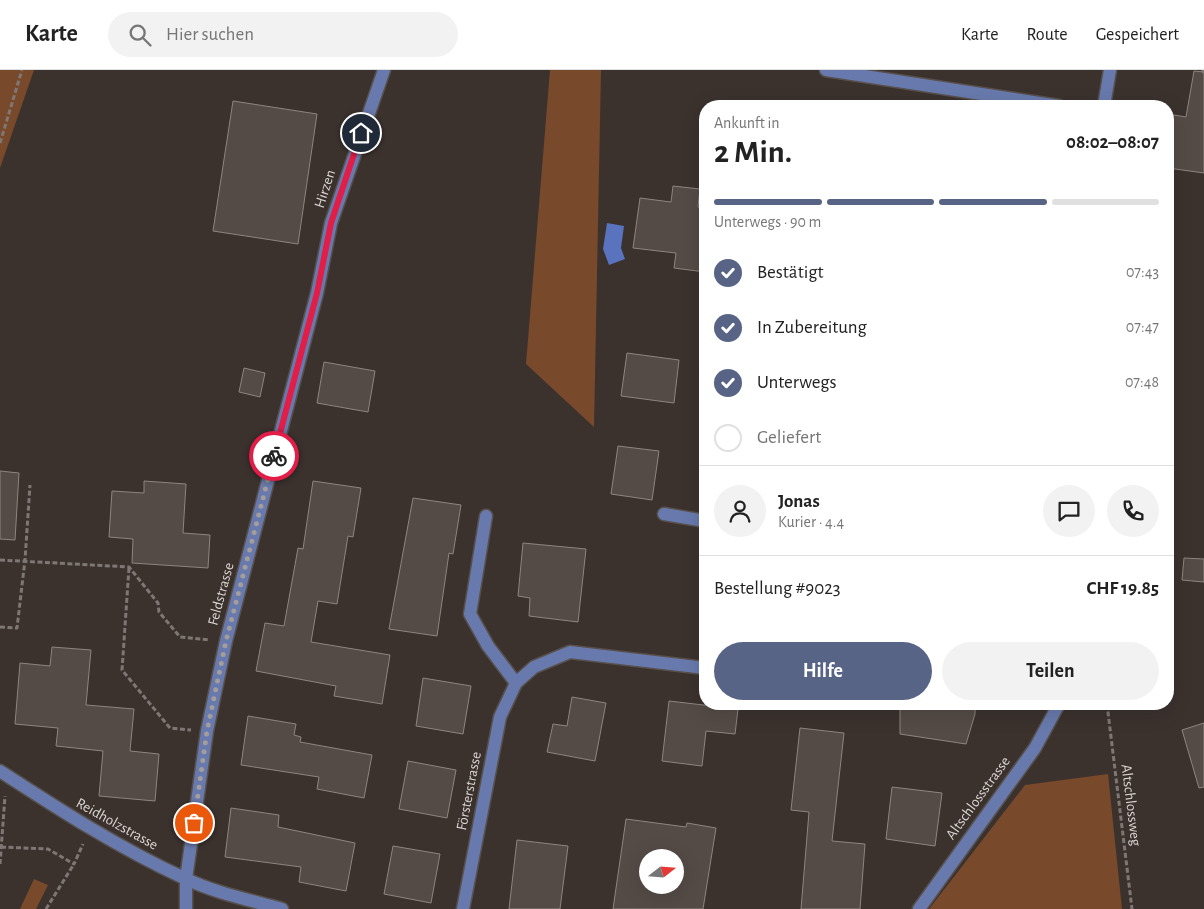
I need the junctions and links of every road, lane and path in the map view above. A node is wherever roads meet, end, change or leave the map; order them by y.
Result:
1 (22, 70) edge
2 (384, 70) edge
3 (826, 70) edge
4 (1110, 70) edge
5 (1202, 70) edge
6 (1204, 73) edge
7 (1020, 100) edge
8 (1105, 100) edge
9 (0, 142) edge
10 (317, 293) joint
11 (30, 485) dead end
12 (664, 514) dead end
13 (486, 516) dead end
14 (699, 520) edge
15 (0, 560) edge
16 (25, 560) junction
17 (130, 567) junction
18 (0, 627) edge
19 (226, 641) junction
20 (699, 667) edge
21 (516, 683) junction
22 (1056, 710) edge
23 (1108, 710) edge
24 (207, 731) junction
25 (3, 773) edge
26 (90, 830) junction
27 (1, 847) junction
28 (0, 864) edge
29 (74, 864) junction
30 (186, 879) junction
31 (46, 909) edge
32 (186, 909) edge
33 (282, 909) edge
34 (463, 909) edge
35 (919, 909) edge
36 (1132, 909) edge

1 - 9 path
2 - 10 street, Hirzen
3 - 7 street
4 - 8 street
5 - 6 path
10 - 19 street, Feldstrasse
11 - 16 path
12 - 14 street
13 - 21 street
15 - 16 path
16 - 17 path
16 - 18 path
17 - 19 path
17 - 24 path
19 - 24 street, Feldstrasse
20 - 21 street, Försterstrasse
21 - 34 street, Försterstrasse
22 - 35 street, Altschlossstrasse
23 - 36 path, Altschlossweg
24 - 30 street, Feldstrasse
25 - 26 street, Reidholzstrasse
25 - 27 path
26 - 29 path
26 - 30 street, Reidholzstrasse
27 - 28 path
27 - 29 path
29 - 31 path
30 - 32 street, Feldstrasse
30 - 33 street, Reidholzstrasse

